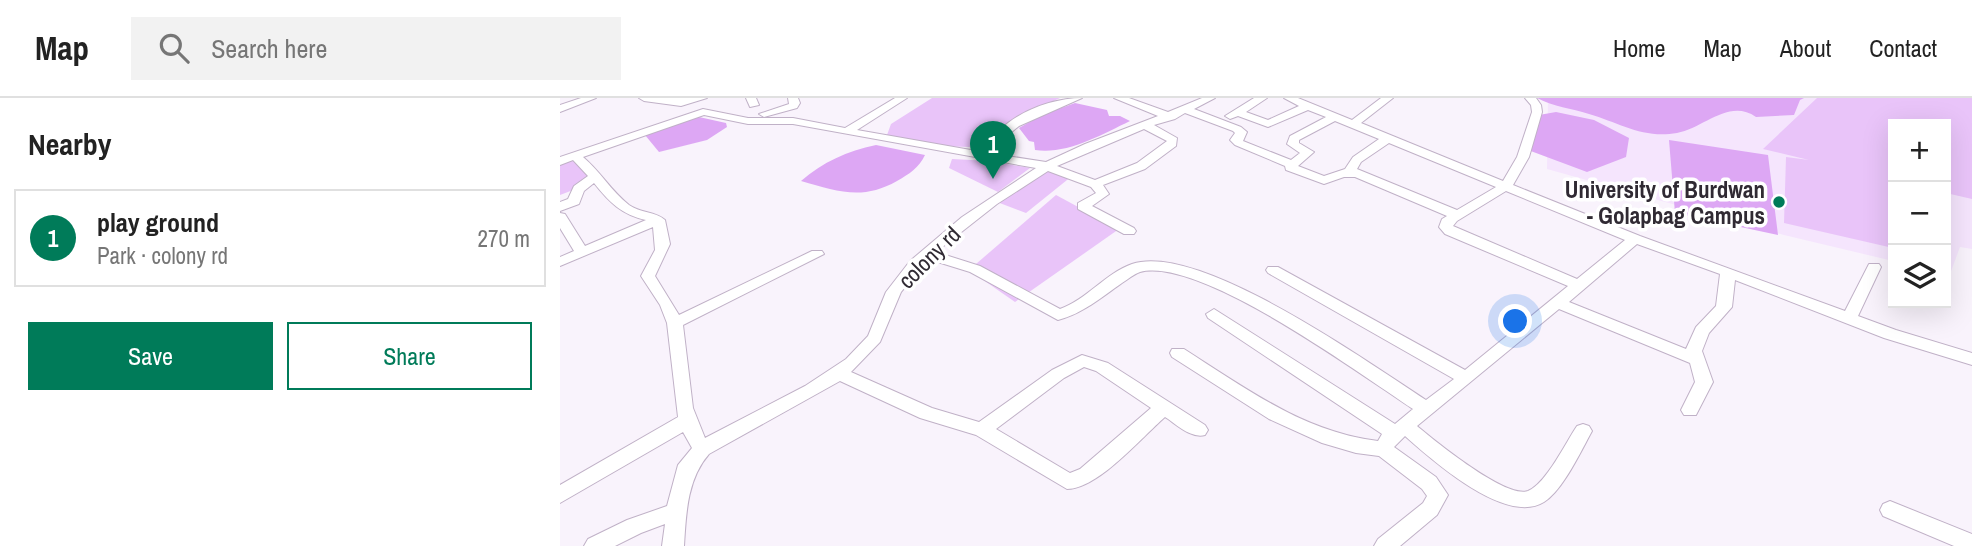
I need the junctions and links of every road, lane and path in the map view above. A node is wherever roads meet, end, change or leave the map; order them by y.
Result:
1 (592, 98) edge
2 (644, 98) edge
3 (793, 98) edge
4 (902, 98) edge
5 (1077, 98) edge
6 (1119, 98) edge
7 (1210, 98) edge
8 (1262, 98) edge
9 (1289, 98) edge
10 (1388, 98) edge
11 (1530, 98) edge
12 (697, 100) edge
13 (1308, 106) junction
14 (560, 109) edge
15 (1186, 110) junction
16 (704, 112) junction
17 (1237, 112) junction
18 (1171, 117) junction
19 (1334, 117) junction
20 (737, 120) junction
21 (1219, 122) junction
22 (1353, 124) junction
23 (1146, 125) junction
24 (849, 130) junction
25 (1388, 138) junction
26 (986, 155) junction
27 (575, 156) junction
28 (560, 161) edge
29 (1291, 164) junction
30 (1046, 166) junction
31 (1349, 172) junction
32 (597, 175) junction
33 (1095, 184) junction
34 (1504, 187) junction
35 (576, 192) junction
36 (560, 199) edge
37 (560, 207) edge
38 (1457, 215) junction
39 (560, 217) edge
40 (658, 220) junction
41 (1129, 231) dead end
42 (1635, 239) junction
43 (583, 252) junction
44 (817, 254) dead end
45 (927, 254) junction
46 (560, 262) edge
47 (1874, 267) dead end
48 (1273, 270) dead end
49 (1728, 272) junction
50 (1578, 285) junction
51 (1558, 303) junction
52 (1214, 314) dead end
53 (1849, 319) junction
54 (675, 323) junction
55 (1178, 353) dead end
56 (1972, 359) edge
57 (1697, 360) junction
58 (839, 374) junction
59 (1466, 378) junction
60 (1164, 407) junction
61 (1426, 409) junction
62 (1690, 410) dead end
63 (688, 421) junction
64 (1400, 429) junction
65 (982, 430) junction
66 (1199, 430) dead end
67 (1583, 431) dead end
68 (702, 449) junction
69 (1384, 449) junction
70 (560, 495) edge
71 (1890, 510) dead end
72 (676, 512) junction
73 (1972, 544) edge
74 (595, 546) edge
75 (673, 546) edge
76 (1385, 546) edge

1 - 14 street
2 - 12 street
3 - 20 street
4 - 24 street
5 - 26 street
6 - 18 street
7 - 15 street, colony rd
8 - 17 street
9 - 13 street
10 - 22 street
11 - 34 street
12 - 16 street
13 - 17 street
13 - 19 street
15 - 18 street, colony rd
15 - 21 street
16 - 20 street
16 - 27 street
17 - 21 street
18 - 23 street, colony rd
19 - 22 street
19 - 29 street
20 - 24 street
21 - 29 street
22 - 25 street
23 - 30 street, colony rd
23 - 33 street
24 - 26 street
25 - 31 street
25 - 34 street
26 - 30 street
27 - 28 street
27 - 32 street
29 - 31 street
30 - 33 street
30 - 45 street, colony rd
31 - 38 street
32 - 35 street
32 - 40 street
33 - 41 street
34 - 38 street
34 - 42 street
35 - 36 street
35 - 37 street
38 - 50 street
39 - 43 street
40 - 43 street
40 - 54 street
42 - 49 street
42 - 50 street
43 - 46 street
44 - 54 street
45 - 58 street, colony rd
45 - 61 street
47 - 53 street
48 - 59 street
49 - 53 street
49 - 57 street
50 - 51 street
51 - 57 street
51 - 59 street
52 - 64 street
53 - 56 street
54 - 63 street
55 - 69 street
57 - 62 street
58 - 65 street
58 - 68 street, colony rd
59 - 61 street
60 - 65 street
60 - 65 street
60 - 66 street
61 - 64 street
63 - 68 street
63 - 70 street
64 - 67 street
64 - 69 street
68 - 72 street
69 - 76 street
71 - 73 street
72 - 74 street
72 - 75 street

